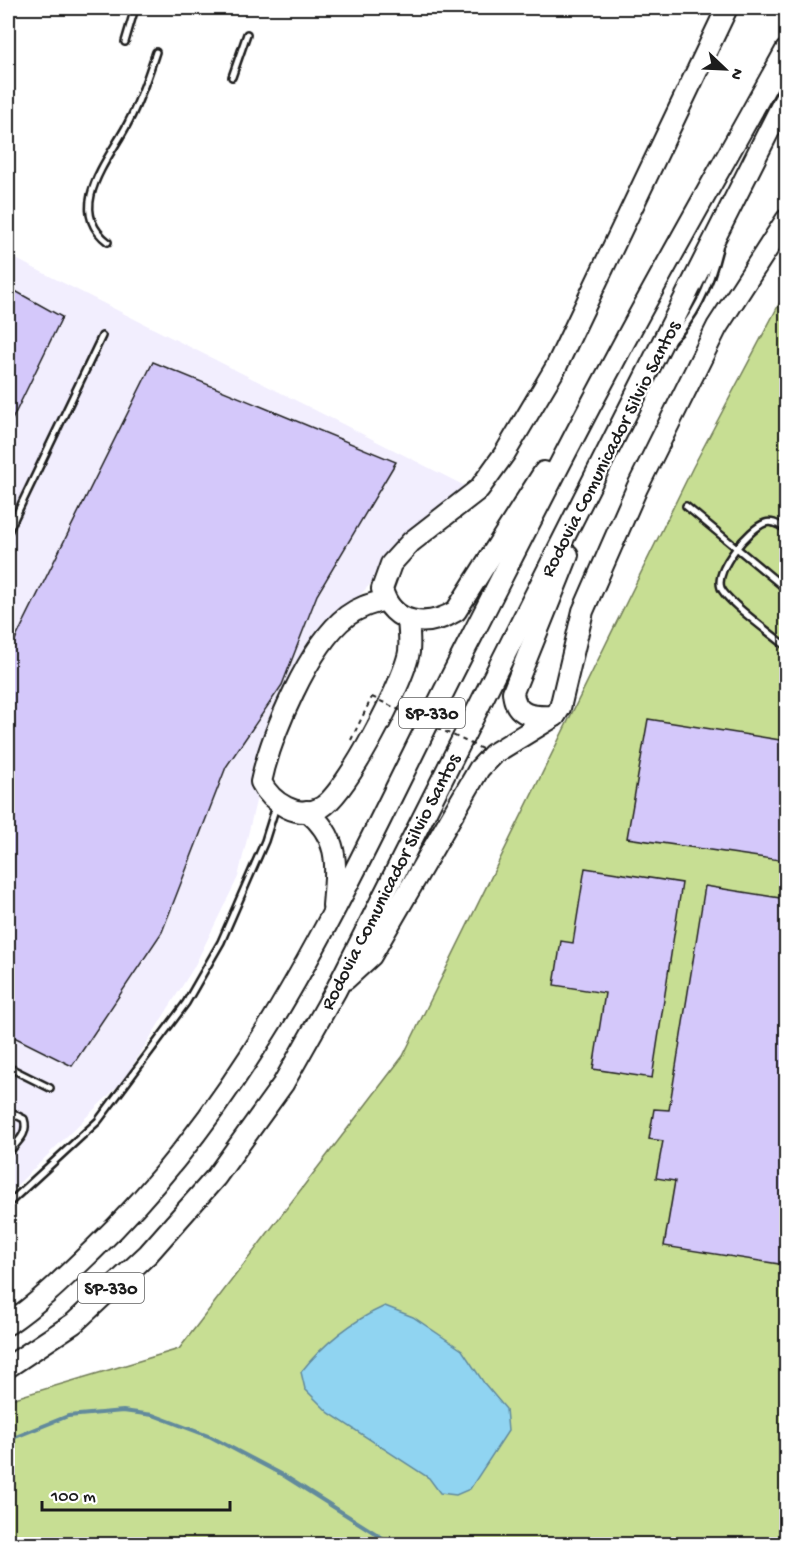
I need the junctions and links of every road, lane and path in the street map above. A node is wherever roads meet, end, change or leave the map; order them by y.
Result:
1 (135, 8) edge
2 (727, 8) edge
3 (247, 34) dead end
4 (125, 42) dead end
5 (786, 50) edge
6 (156, 52) dead end
7 (232, 77) dead end
8 (786, 97) edge
9 (786, 220) edge
10 (108, 242) dead end
11 (102, 336) dead end
12 (611, 366) junction
13 (587, 491) junction
14 (686, 506) dead end
15 (786, 529) edge
16 (8, 532) edge
17 (738, 549) junction
18 (786, 589) edge
19 (385, 600) junction
20 (408, 620) junction
21 (786, 646) edge
22 (372, 697) dead end
23 (555, 716) junction
24 (482, 749) dead end
25 (277, 804) junction
26 (307, 811) junction
27 (333, 916) junction
28 (336, 990) junction
29 (8, 1067) edge
30 (50, 1088) dead end
31 (8, 1111) edge
32 (8, 1140) edge
33 (15, 1144) junction
34 (8, 1153) edge
35 (8, 1204) edge
36 (8, 1324) edge
37 (8, 1367) edge

1 - 4 lane
2 - 19 highway
3 - 7 lane
5 - 12 highway, Rodovia Comunicador Silvio Santos / SP-330
6 - 10 lane
8 - 13 highway, Rodovia Comunicador Silvio Santos / SP-330
9 - 23 highway
11 - 16 lane
12 - 20 highway
12 - 27 highway, Rodovia Comunicador Silvio Santos / SP-330
13 - 23 highway
13 - 28 highway, Rodovia Comunicador Silvio Santos / SP-330
14 - 17 lane
15 - 17 lane
17 - 18 lane
17 - 21 lane
19 - 20 highway
19 - 25 highway
20 - 26 highway
22 - 24 path, bridge
23 - 28 highway
25 - 26 highway
25 - 35 lane
26 - 27 highway
27 - 36 highway, Rodovia Comunicador Silvio Santos / SP-330
28 - 37 highway, Rodovia Comunicador Silvio Santos / SP-330
29 - 30 lane
31 - 33 lane
32 - 33 lane
33 - 34 lane

